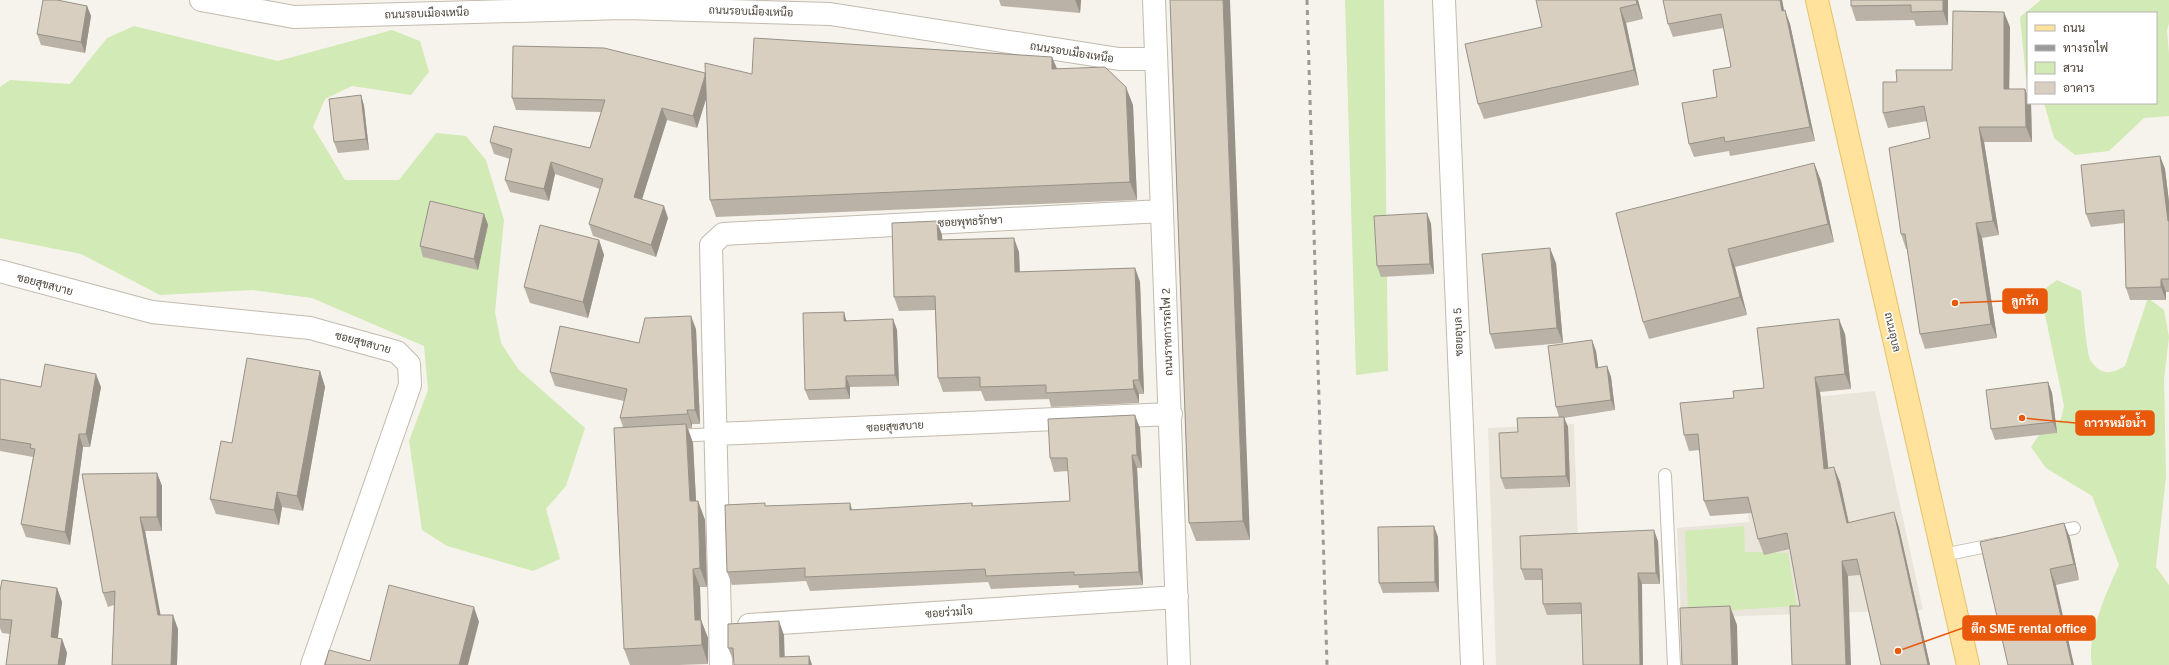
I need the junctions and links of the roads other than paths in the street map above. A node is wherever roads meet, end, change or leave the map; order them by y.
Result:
1 (201, 0) edge
2 (1154, 0) edge
3 (1444, 0) edge
4 (1817, 0) edge
5 (1156, 59) junction
6 (1162, 211) junction
7 (0, 271) edge
8 (1171, 414) junction
9 (716, 434) junction
10 (660, 437) edge
11 (1665, 475) dead end
12 (2074, 528) dead end
13 (2036, 536) edge
14 (2012, 540) edge
15 (1943, 555) junction
16 (1177, 597) junction
17 (721, 626) junction
18 (312, 665) edge
19 (721, 665) edge
20 (1179, 665) edge
21 (1472, 665) edge
22 (1674, 665) edge
23 (1968, 665) edge

1 - 5 street, ถนนรอบเมืองเหนือ
2 - 5 street, ถนนราชการรถไฟ 2
3 - 21 street, ซอยอุบล 5
4 - 15 main road, ถนนอุบล
5 - 6 street, ถนนราชการรถไฟ 2
6 - 8 street, ถนนราชการรถไฟ 2
6 - 9 street, ซอยพุทธรักษา
7 - 18 street, ซอยสุขสบาย
8 - 9 street, ซอยสุขสบาย
8 - 16 street, ถนนราชการรถไฟ 2
9 - 10 lane, ซอยสุขสบาย
9 - 17 street
11 - 22 lane
12 - 13 lane
14 - 15 lane
15 - 23 main road, ถนนอุบล
16 - 17 street, ซอยร่วมใจ
16 - 20 street, ถนนราชการรถไฟ 2
17 - 19 street

